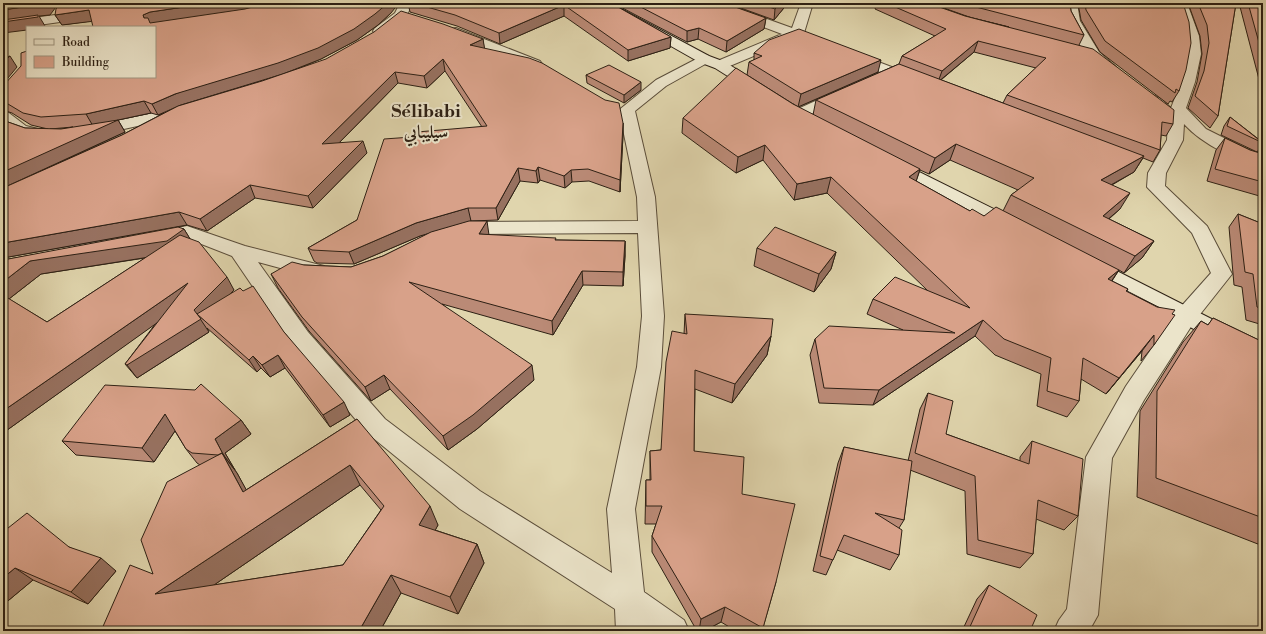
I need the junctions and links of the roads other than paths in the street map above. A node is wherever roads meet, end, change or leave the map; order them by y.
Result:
1 (600, 3) edge
2 (711, 3) edge
3 (807, 3) edge
4 (1071, 3) edge
5 (1180, 3) edge
6 (408, 12) edge
7 (57, 18) edge
8 (3, 26) edge
9 (444, 28) edge
10 (797, 35) junction
11 (371, 39) edge
12 (1078, 51) edge
13 (1093, 55) junction
14 (712, 62) junction
15 (551, 71) edge
16 (893, 72) junction
17 (1122, 77) edge
18 (928, 85) edge
19 (1139, 90) edge
20 (1157, 104) junction
21 (784, 106) junction
22 (1178, 109) junction
23 (3, 116) edge
24 (818, 125) edge
25 (79, 132) edge
26 (56, 136) edge
27 (129, 138) edge
28 (1175, 140) junction
29 (1236, 151) junction
30 (874, 154) edge
31 (1263, 162) edge
32 (648, 227) junction
33 (1029, 234) edge
34 (441, 236) edge
35 (134, 242) edge
36 (239, 251) junction
37 (1071, 256) edge
38 (333, 272) edge
39 (1186, 316) junction
40 (1263, 355) edge
41 (631, 602) junction
42 (632, 631) edge
43 (673, 631) edge
44 (1070, 631) edge

1 - 14 street
2 - 10 street
3 - 10 street
4 - 13 street
5 - 22 street
6 - 11 street
7 - 8 street
9 - 15 street
10 - 14 street
10 - 16 street
12 - 13 street
13 - 17 street
14 - 21 street
14 - 32 street
16 - 18 street
16 - 21 street
19 - 20 street
20 - 22 street
20 - 28 street
21 - 24 street
22 - 29 street
23 - 26 street
25 - 27 street
28 - 29 street
28 - 39 street
29 - 31 street
30 - 33 street
32 - 34 street
32 - 41 street
35 - 36 street
36 - 38 street
36 - 41 street
37 - 39 street
39 - 40 street
39 - 44 street
41 - 42 street
41 - 43 street

